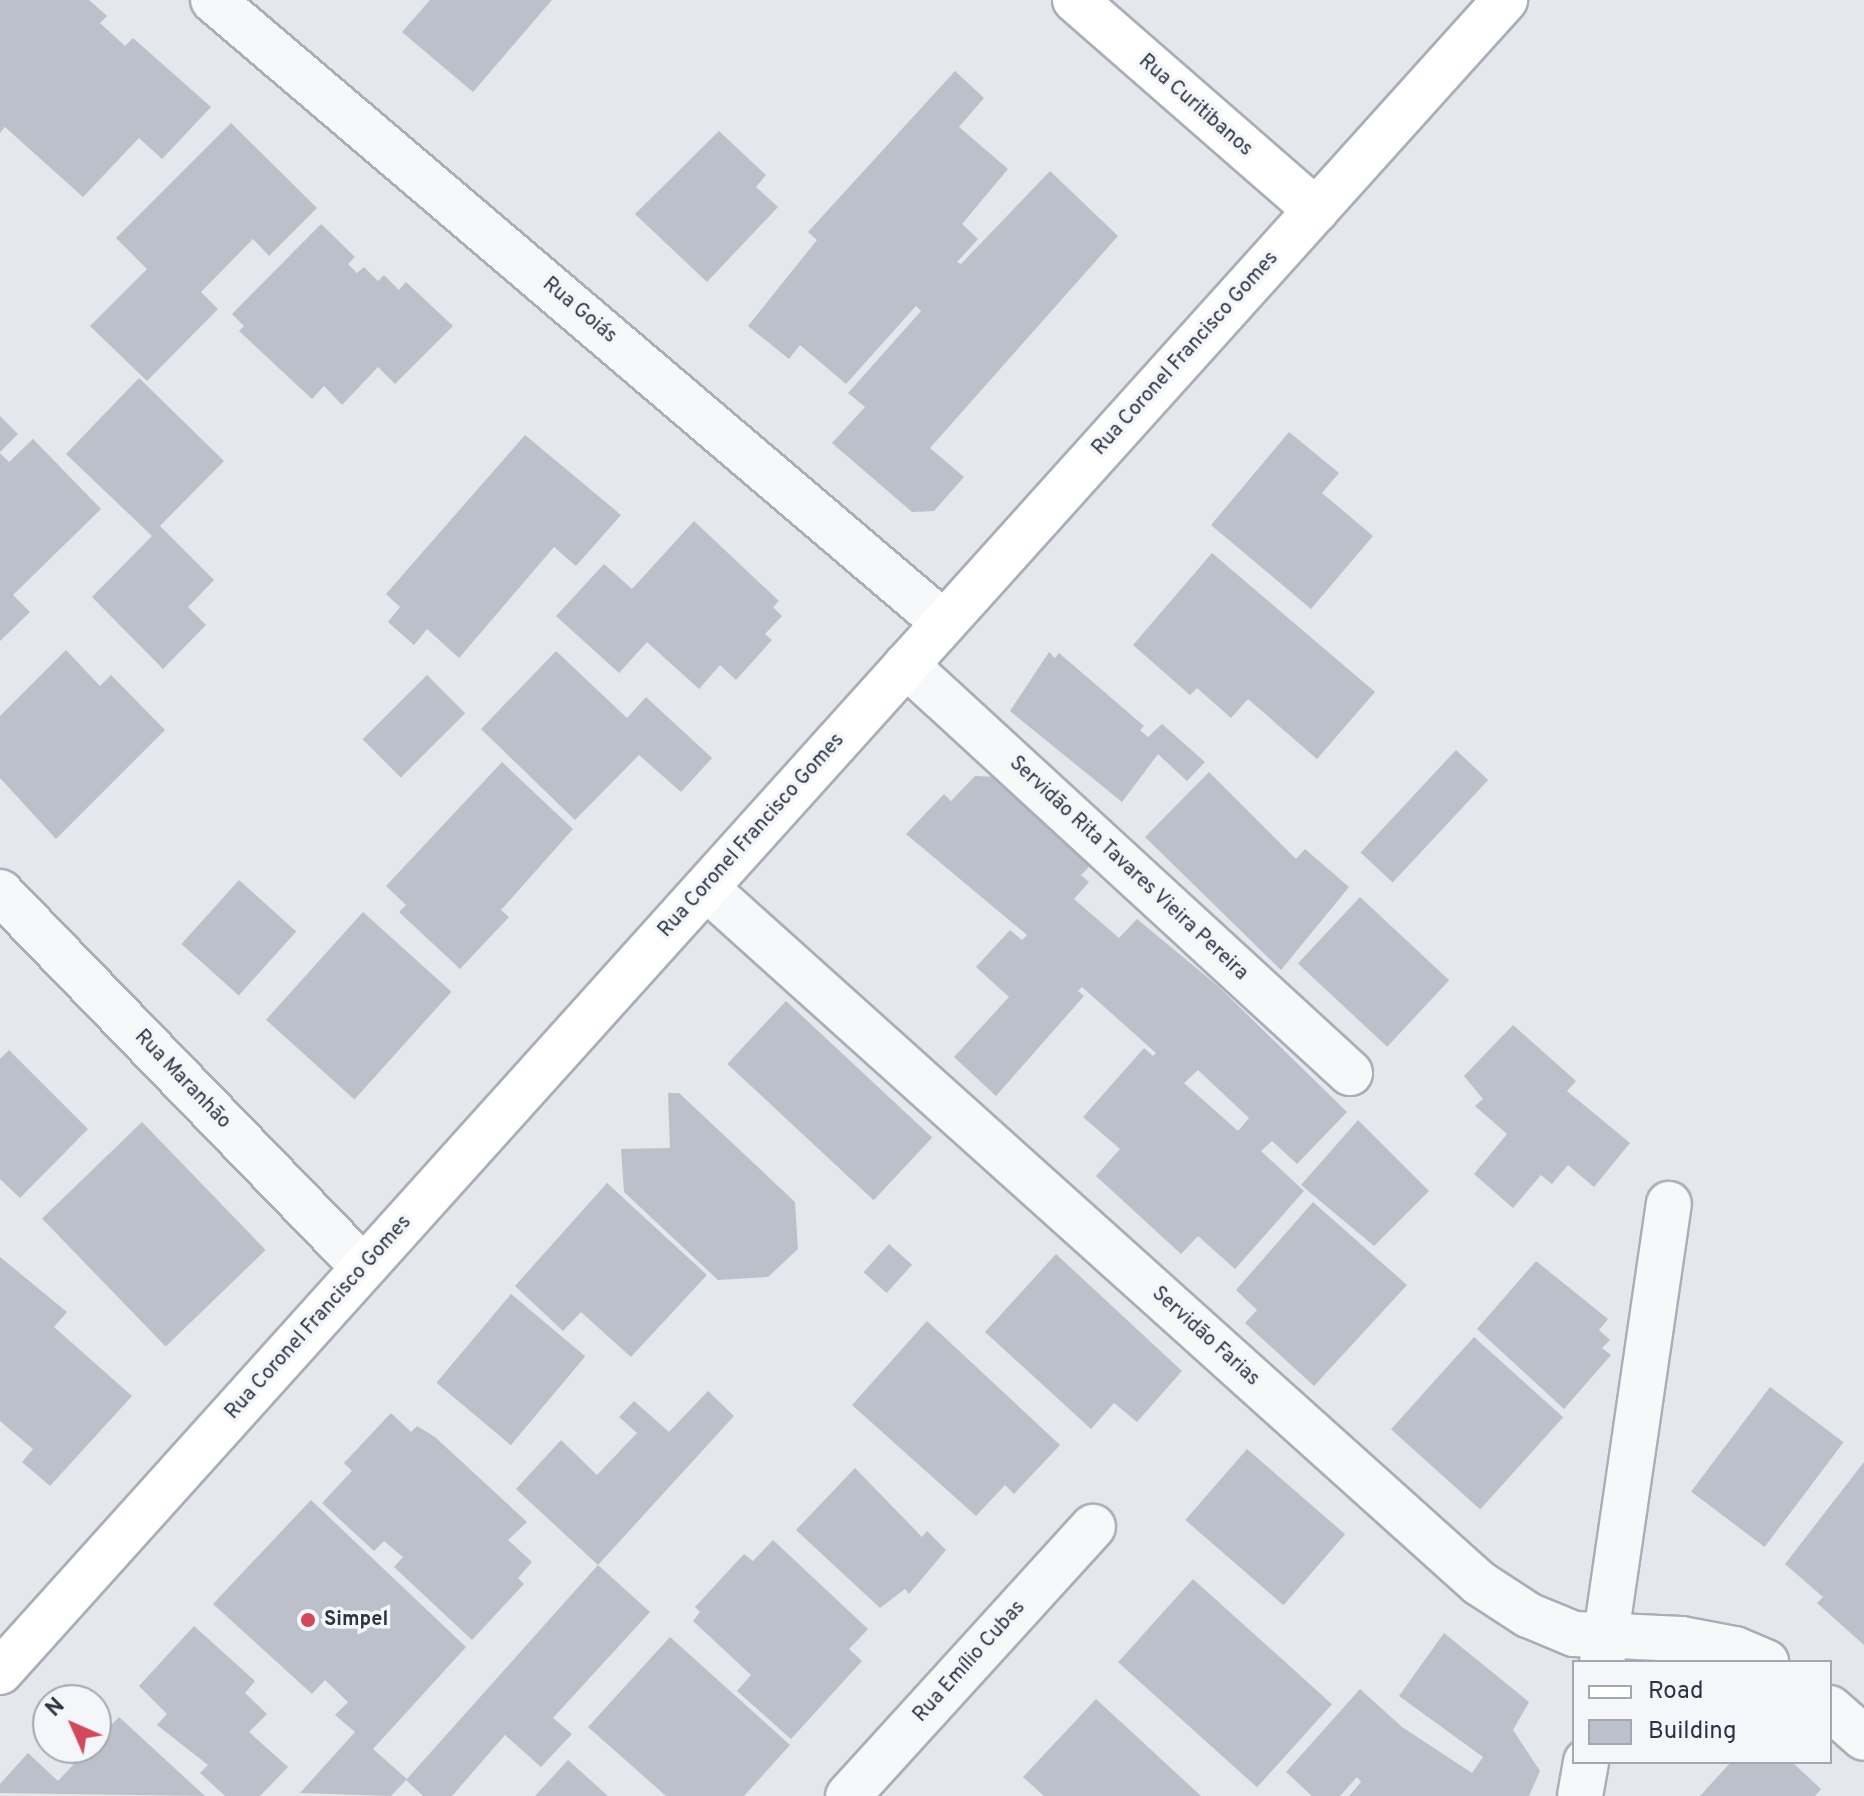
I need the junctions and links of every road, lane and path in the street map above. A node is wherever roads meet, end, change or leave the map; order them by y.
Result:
1 (213, 0) edge
2 (1075, 0) edge
3 (1505, 0) edge
4 (1316, 210) junction
5 (944, 623) junction
6 (906, 665) junction
7 (706, 888) junction
8 (0, 892) edge
9 (1350, 1073) dead end
10 (1669, 1204) dead end
11 (364, 1268) junction
12 (1093, 1527) dead end
13 (1604, 1650) edge
14 (1761, 1660) edge
15 (0, 1672) edge
16 (1832, 1710) edge
17 (1864, 1738) edge
18 (1586, 1764) edge
19 (866, 1790) edge
20 (1580, 1796) edge

1 - 5 street, Rua Goiás
2 - 4 main road, Rua Curitibanos
3 - 4 main road, Rua Coronel Francisco Gomes
4 - 5 main road, Rua Coronel Francisco Gomes
5 - 6 main road, Rua Coronel Francisco Gomes
6 - 7 main road, Rua Coronel Francisco Gomes
6 - 9 street, Servidão Rita Tavares Vieira Pereira
7 - 11 main road, Rua Coronel Francisco Gomes
7 - 13 street, Servidão Farias
8 - 11 street, Rua Maranhão
10 - 13 street
11 - 15 main road, Rua Coronel Francisco Gomes
12 - 19 street, Rua Emílio Cubas
13 - 14 street, Servidão Farias
16 - 17 street
18 - 20 street

